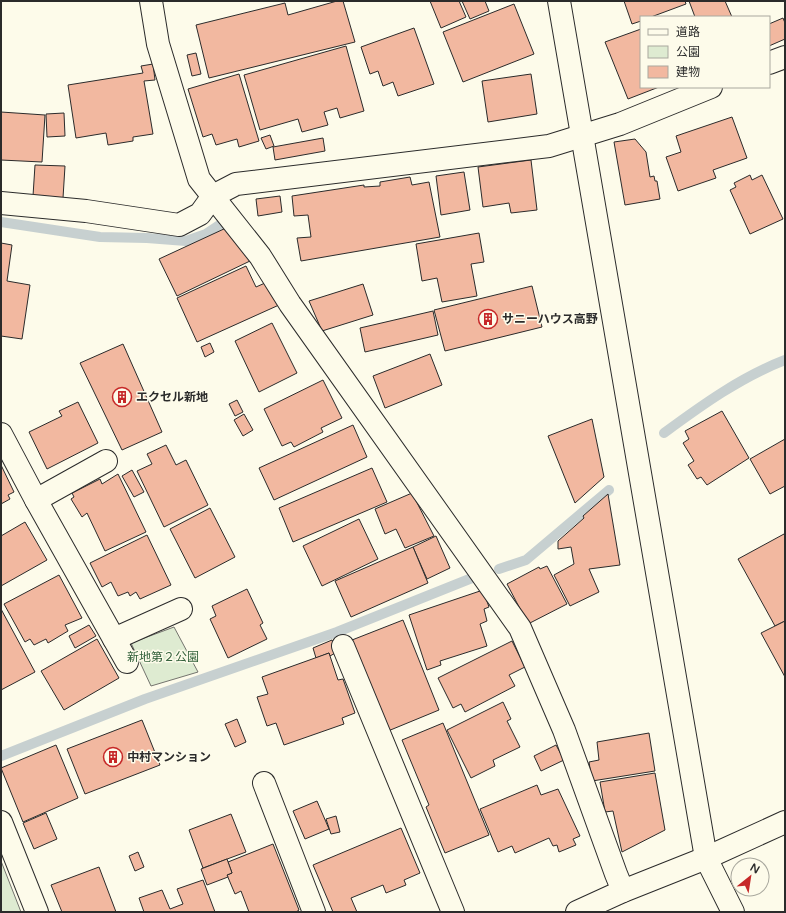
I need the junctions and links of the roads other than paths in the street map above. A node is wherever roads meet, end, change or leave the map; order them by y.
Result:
1 (151, 1) edge
2 (559, 1) edge
3 (785, 57) edge
4 (770, 63) edge
5 (708, 88) edge
6 (582, 136) junction
7 (214, 196) junction
8 (1, 203) edge
9 (1, 434) edge
10 (106, 461) dead end
11 (36, 500) junction
12 (181, 609) dead end
13 (114, 639) junction
14 (343, 646) dead end
15 (127, 662) dead end
16 (264, 783) dead end
17 (1, 822) edge
18 (785, 822) edge
19 (706, 858) junction
20 (624, 891) junction
21 (38, 912) edge
22 (314, 912) edge
23 (453, 912) edge
24 (577, 912) edge
25 (733, 912) edge

1 - 7 street
2 - 6 street
3 - 4 street
5 - 6 street
6 - 7 street
6 - 19 street
7 - 8 street
7 - 20 street
9 - 11 street
10 - 11 street
11 - 13 street
12 - 13 street
13 - 15 street
14 - 23 street
16 - 22 street
17 - 21 street
18 - 19 street
19 - 20 street
19 - 25 street
20 - 24 street

